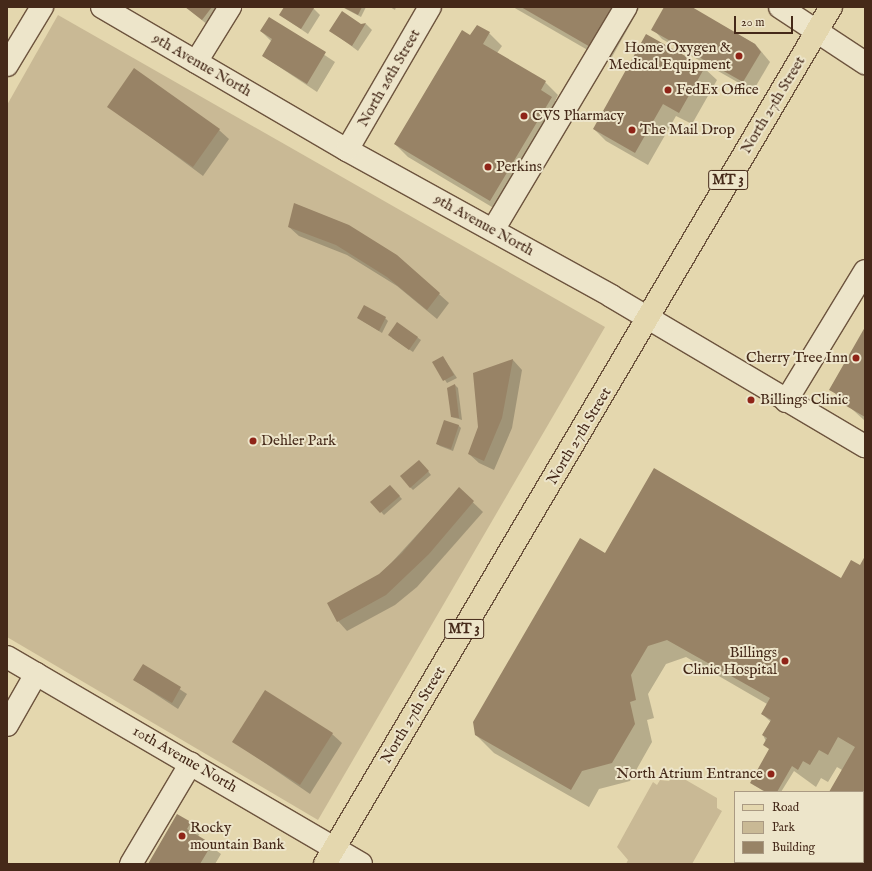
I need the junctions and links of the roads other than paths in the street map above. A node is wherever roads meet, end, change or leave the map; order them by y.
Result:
1 (42, 7) edge
2 (102, 7) edge
3 (230, 7) edge
4 (430, 7) edge
5 (626, 7) edge
6 (780, 7) edge
7 (831, 7) edge
8 (816, 34) junction
9 (196, 62) junction
10 (865, 63) edge
11 (7, 65) edge
12 (348, 150) junction
13 (493, 230) junction
14 (865, 271) edge
15 (646, 320) junction
16 (786, 401) junction
17 (865, 446) edge
18 (7, 657) edge
19 (36, 674) junction
20 (7, 725) edge
21 (191, 762) junction
22 (329, 856) edge
23 (131, 864) edge
24 (361, 864) edge

1 - 11 street
2 - 9 street, 9th Avenue North
3 - 9 street
4 - 12 street, North 26th Street
5 - 13 street
6 - 8 street
7 - 8 main road, North 27th Street / MT 3
8 - 10 street
8 - 15 main road, North 27th Street / MT 3
9 - 12 street, 9th Avenue North
12 - 13 street, 9th Avenue North
13 - 15 street, 9th Avenue North
14 - 16 street
15 - 16 street, 9th Avenue North
15 - 22 main road, North 27th Street / MT 3
16 - 17 street, 9th Avenue North
18 - 19 street, 10th Avenue North
19 - 20 street
19 - 21 street, 10th Avenue North
21 - 22 street, 10th Avenue North
21 - 23 street
22 - 24 street, 10th Avenue North

